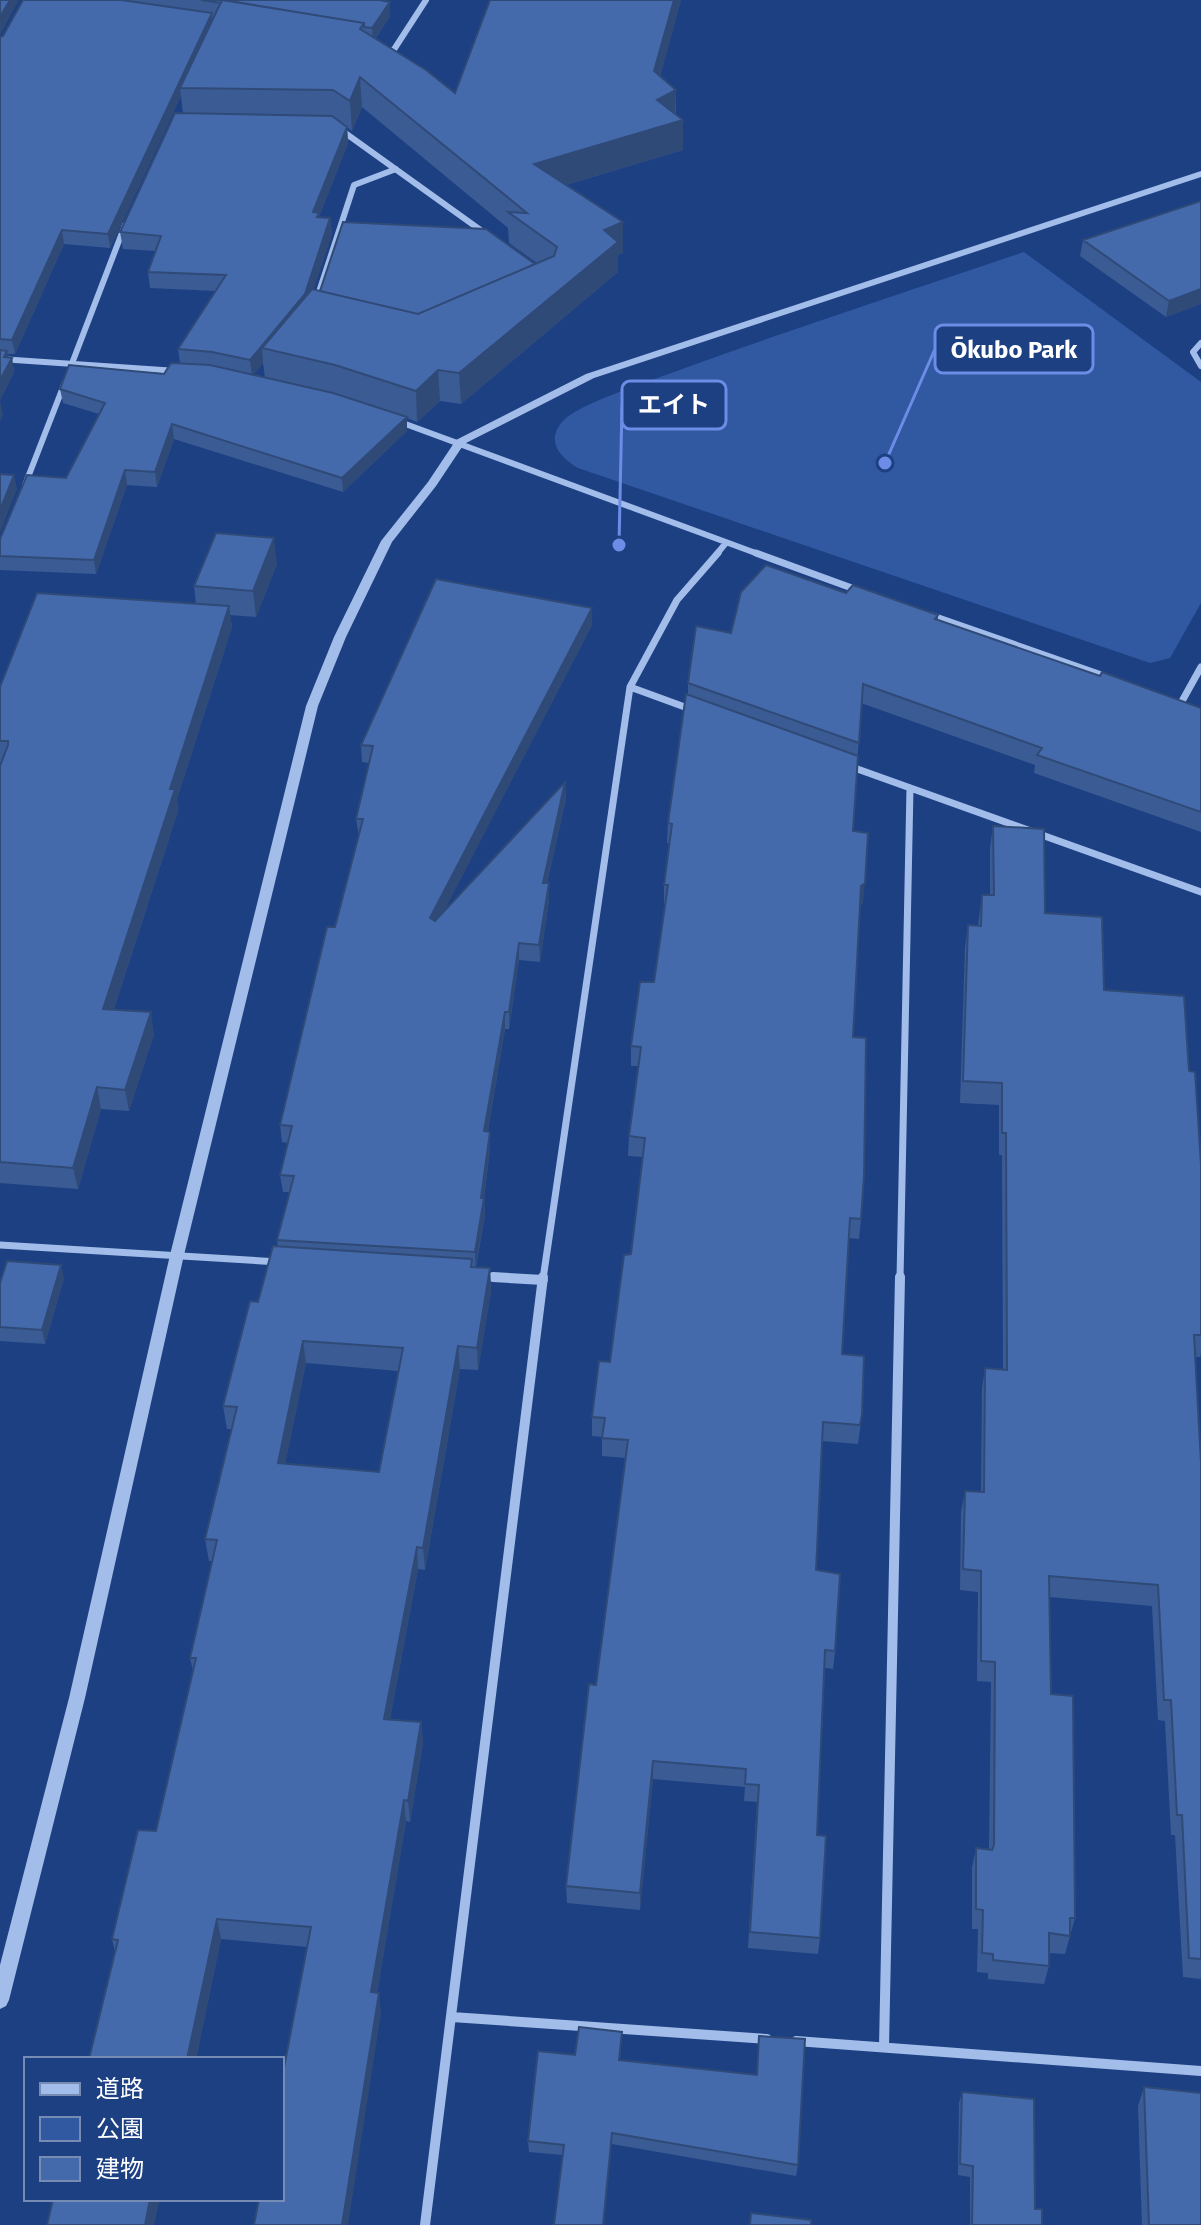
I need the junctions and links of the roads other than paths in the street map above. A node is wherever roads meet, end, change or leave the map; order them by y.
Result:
1 (426, 0) edge
2 (377, 49) edge
3 (335, 126) edge
4 (396, 169) junction
5 (1201, 174) edge
6 (128, 218) edge
7 (492, 238) edge
8 (312, 313) edge
9 (1201, 343) edge
10 (0, 359) edge
11 (72, 364) junction
12 (1201, 366) edge
13 (182, 372) edge
14 (392, 420) edge
15 (460, 442) junction
16 (22, 492) edge
17 (725, 544) junction
18 (872, 595) edge
19 (916, 611) edge
20 (1201, 667) edge
21 (1122, 682) edge
22 (630, 687) junction
23 (1166, 698) edge
24 (1181, 703) junction
25 (1191, 706) edge
26 (704, 714) edge
27 (837, 761) edge
28 (910, 788) junction
29 (1201, 892) edge
30 (0, 1245) edge
31 (177, 1255) junction
32 (289, 1263) edge
33 (464, 1275) edge
34 (543, 1280) junction
35 (0, 2000) edge
36 (452, 2017) junction
37 (884, 2047) junction
38 (1201, 2071) edge
39 (425, 2225) edge

1 - 2 street
3 - 4 street
4 - 7 street
4 - 8 street
5 - 15 street
6 - 11 street
9 - 12 street
10 - 11 street
11 - 13 street
11 - 16 street
14 - 15 street
15 - 17 street
15 - 31 street
17 - 18 street
17 - 22 street
19 - 21 street
20 - 24 street
22 - 26 street
22 - 34 street
23 - 24 street
24 - 25 street
27 - 28 street
28 - 29 street
28 - 37 street
30 - 31 street
31 - 32 street
31 - 35 street
33 - 34 street
34 - 36 street
36 - 37 street
36 - 39 street
37 - 38 street

